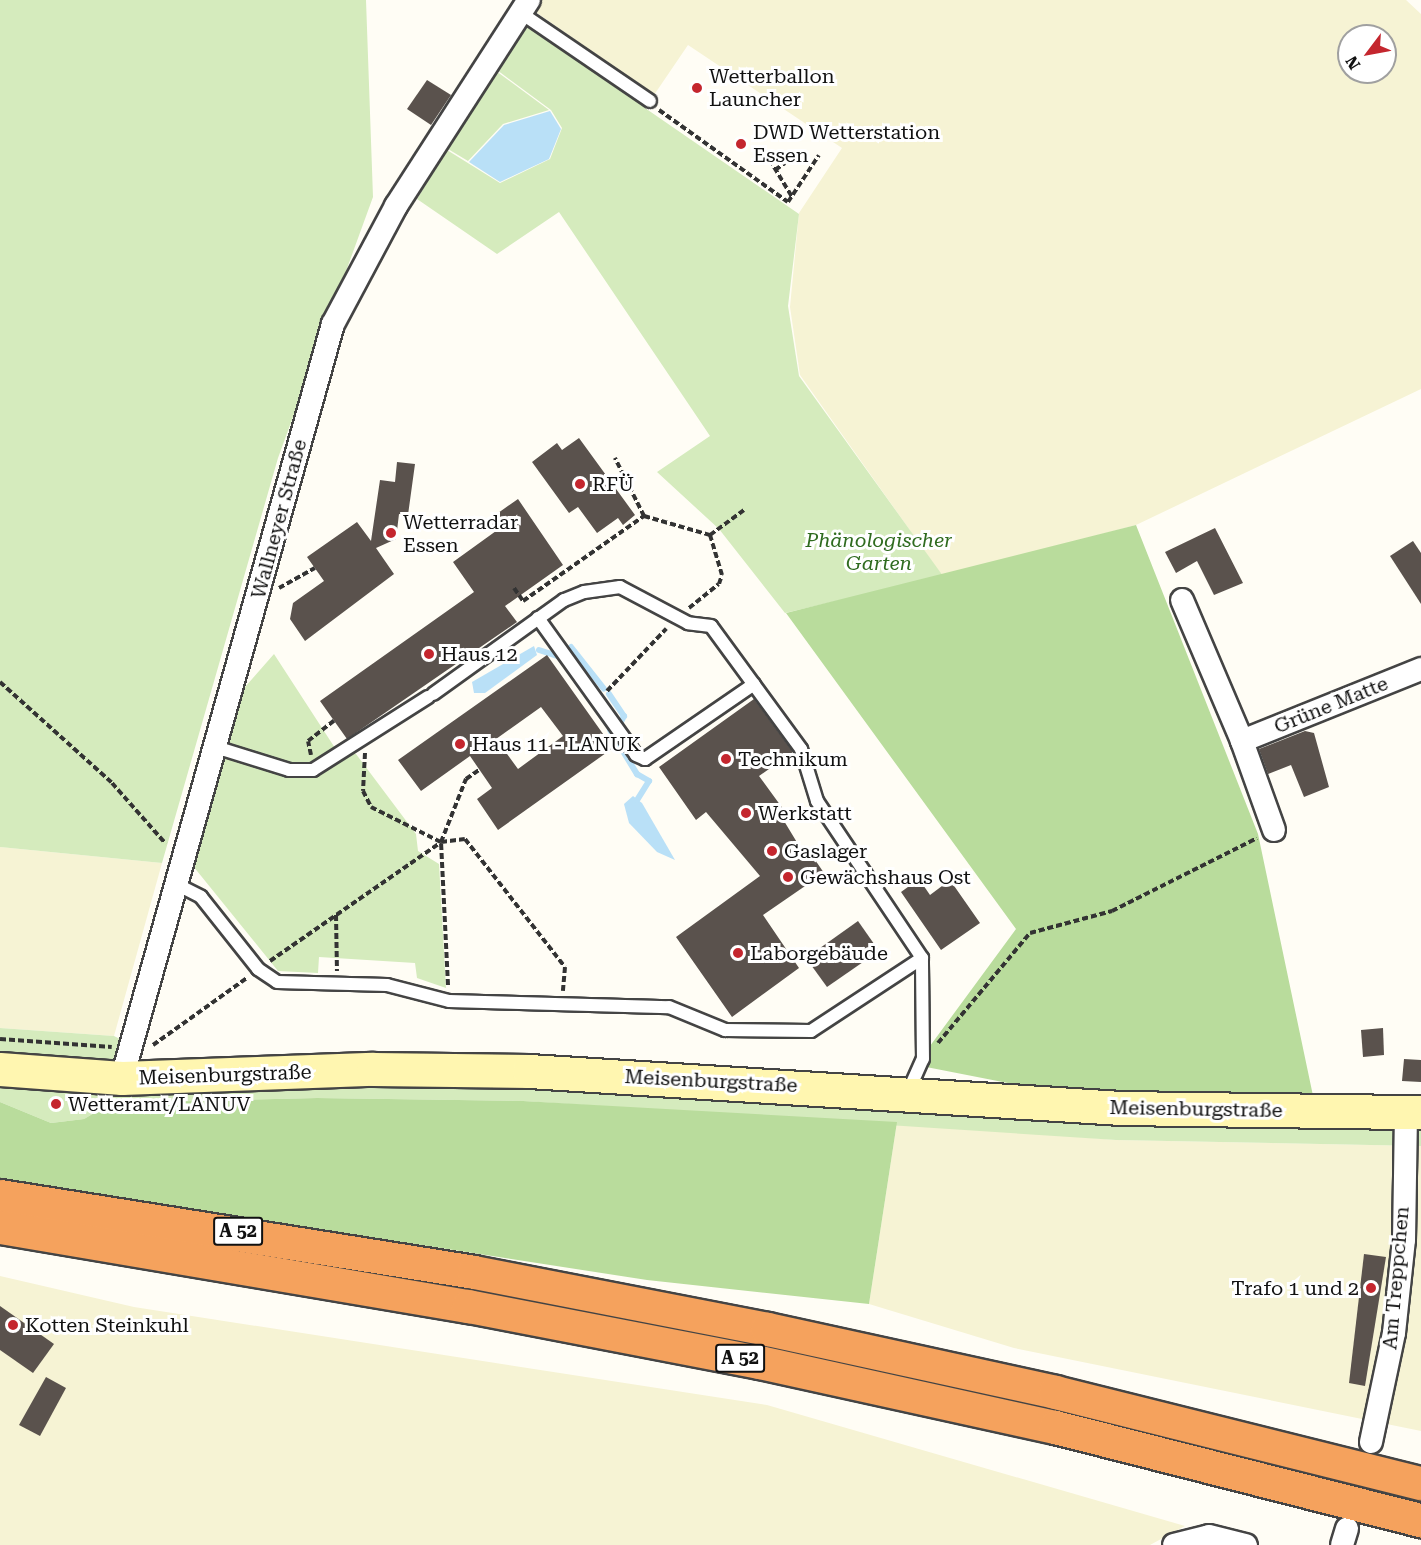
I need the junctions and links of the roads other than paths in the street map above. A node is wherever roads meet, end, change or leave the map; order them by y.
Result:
1 (525, 6) edge
2 (650, 101) road end
3 (1182, 600) dead end
4 (538, 618) junction
5 (1421, 669) edge
6 (754, 684) junction
7 (1242, 741) junction
8 (212, 746) junction
9 (1274, 830) road end
10 (176, 884) junction
11 (922, 958) junction
12 (0, 1069) edge
13 (122, 1078) junction
14 (908, 1092) junction
15 (1414, 1112) edge
16 (0, 1196) edge
17 (0, 1227) edge
18 (1371, 1442) dead end
19 (1421, 1483) edge
20 (1421, 1520) edge
21 (1174, 1545) edge
22 (1246, 1545) edge

1 - 2 lane
1 - 8 street, Wallneyer Straße
3 - 7 street
4 - 6 lane
4 - 6 lane
4 - 8 lane
5 - 7 street, Grüne Matte
6 - 11 lane
7 - 9 street
8 - 10 street, Wallneyer Straße
10 - 11 lane
10 - 13 street, Wallneyer Straße
11 - 14 lane
12 - 13 main road, Meisenburgstraße
13 - 14 main road, Meisenburgstraße
14 - 15 main road, Meisenburgstraße
15 - 18 street, Am Treppchen
16 - 19 highway, A 52
17 - 20 highway, A 52
21 - 22 street

